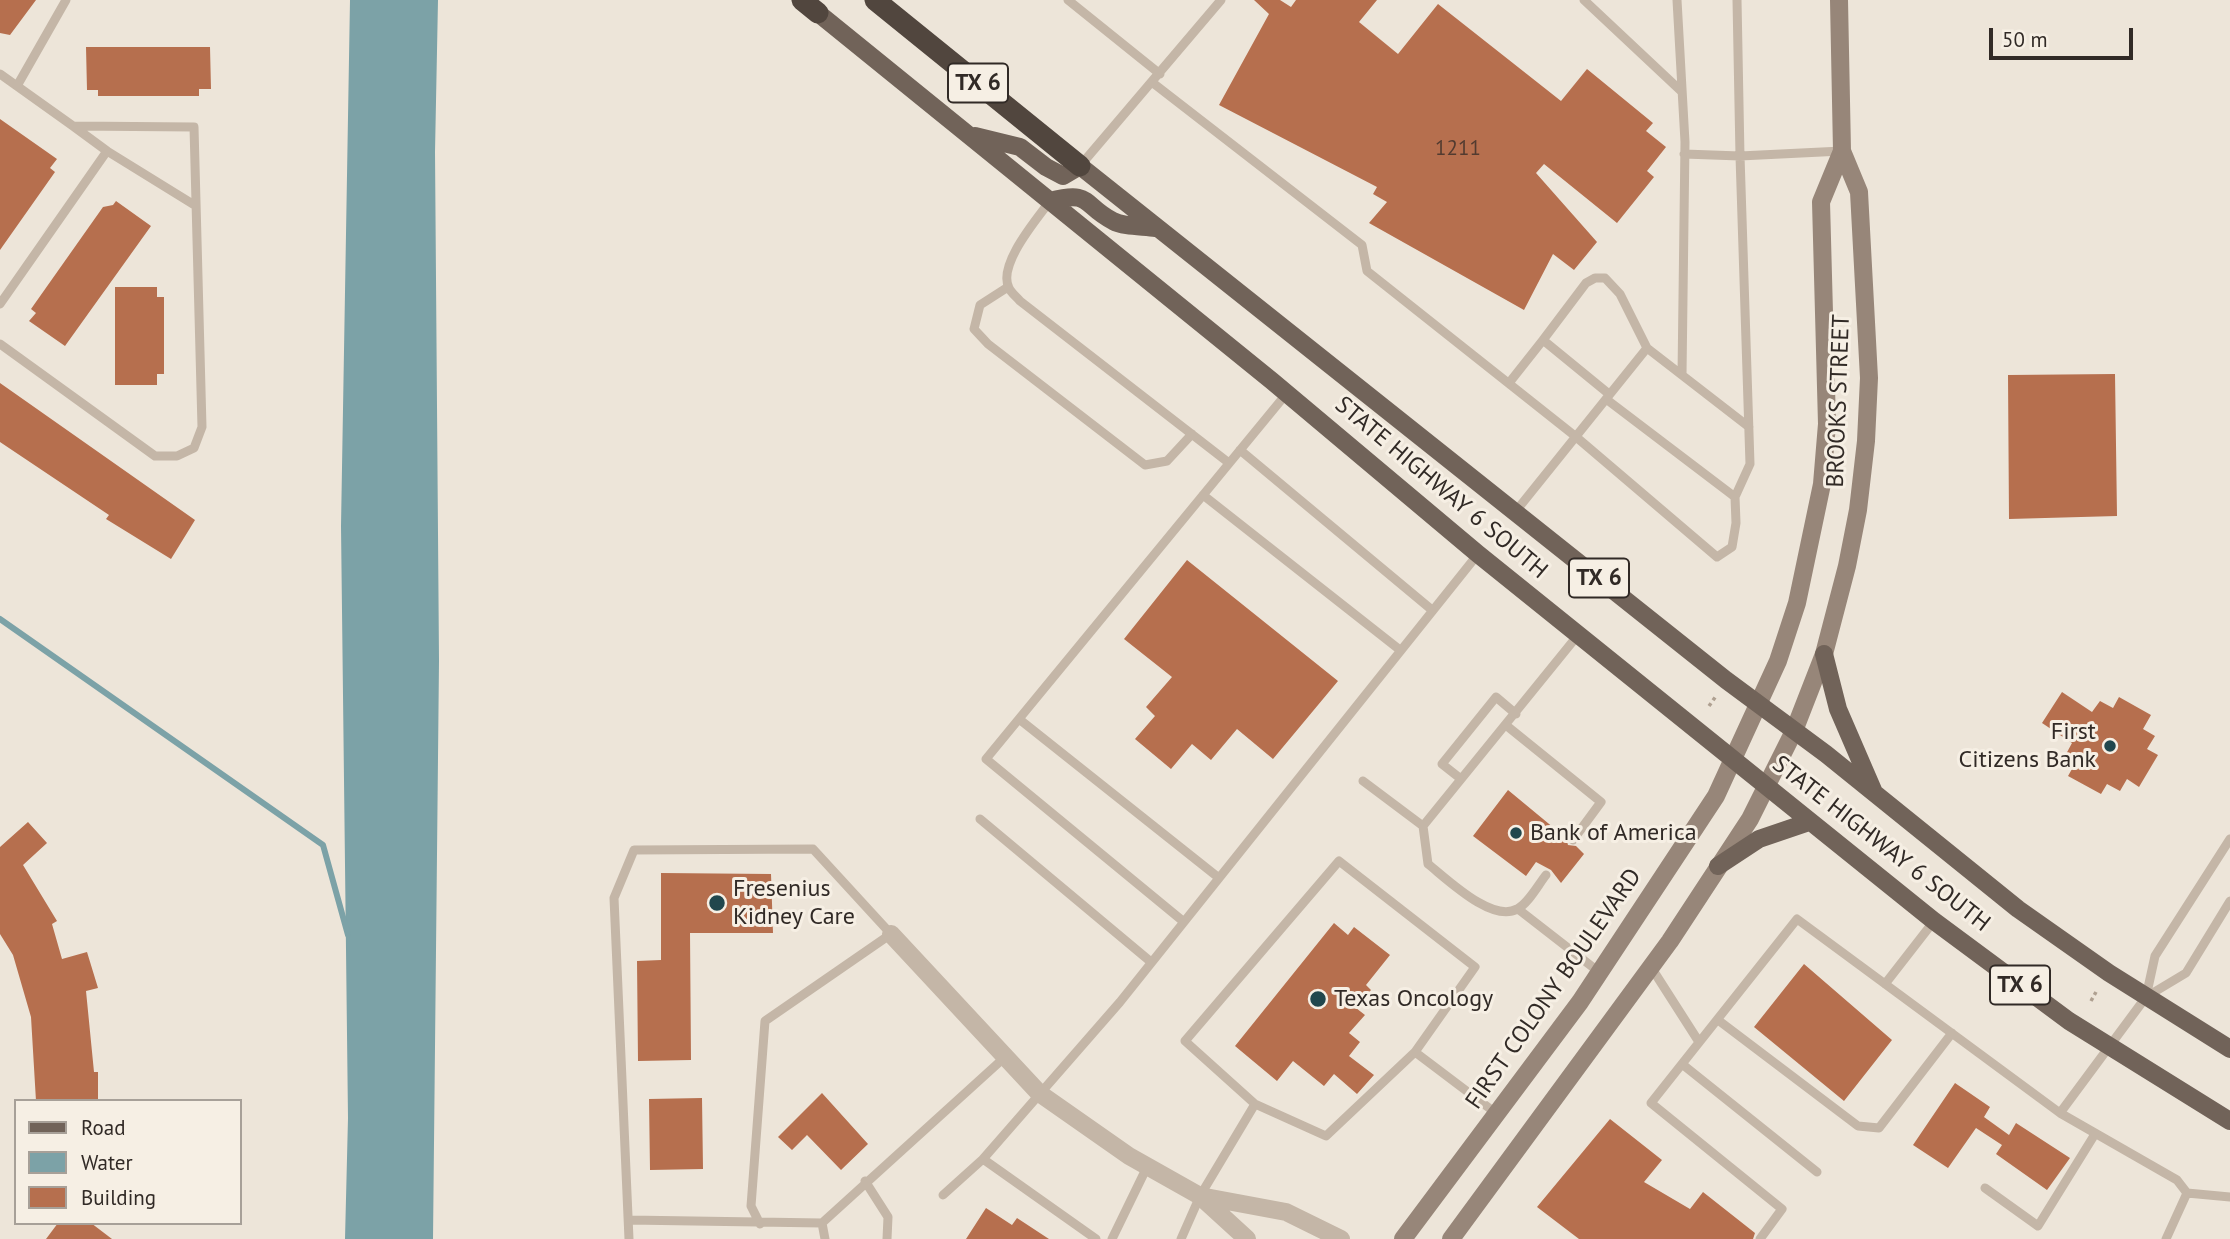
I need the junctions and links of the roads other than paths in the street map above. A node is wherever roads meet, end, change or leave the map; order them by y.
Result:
1 (66, 0) edge
2 (875, 0) edge
3 (1068, 0) edge
4 (1221, 0) edge
5 (1584, 0) edge
6 (1677, 0) edge
7 (1737, 0) edge
8 (1839, 0) edge
9 (810, 6) edge
10 (0, 74) edge
11 (1160, 74) junction
12 (1153, 83) junction
13 (17, 86) junction
14 (1681, 92) junction
15 (73, 126) junction
16 (968, 135) junction
17 (107, 151) junction
18 (1842, 151) junction
19 (1684, 154) junction
20 (1740, 156) junction
21 (1080, 166) junction
22 (1050, 201) junction
23 (196, 206) junction
24 (1158, 229) junction
25 (1008, 287) junction
26 (0, 304) edge
27 (1543, 340) junction
28 (0, 344) edge
29 (1647, 348) junction
30 (1682, 375) junction
31 (1509, 383) junction
32 (1287, 393) junction
33 (1607, 396) junction
34 (1749, 427) junction
35 (1192, 434) junction
36 (1575, 436) junction
37 (1240, 450) junction
38 (1229, 463) junction
39 (1203, 495) junction
40 (1735, 497) junction
41 (1516, 511) junction
42 (1478, 554) junction
43 (1432, 610) junction
44 (1578, 635) junction
45 (1400, 650) junction
46 (1824, 654) junction
47 (1759, 704) junction
48 (1516, 714) junction
49 (1019, 719) junction
50 (1507, 726) junction
51 (1794, 731) junction
52 (1733, 760) junction
53 (1461, 779) junction
54 (1363, 781) dead end
55 (1768, 788) junction
56 (1874, 793) junction
57 (980, 819) dead end
58 (1810, 822) junction
59 (1423, 826) junction
60 (2230, 839) edge
61 (1573, 840) dead end
62 (1718, 866) junction
63 (1546, 875) dead end
64 (1219, 878) junction
65 (2230, 901) edge
66 (1518, 909) junction
67 (1934, 921) junction
68 (1184, 922) junction
69 (891, 934) junction
70 (1151, 962) junction
71 (1651, 967) junction
72 (1599, 972) junction
73 (1885, 984) junction
74 (2146, 997) junction
75 (1718, 1020) junction
76 (1952, 1034) junction
77 (1699, 1042) junction
78 (2108, 1046) junction
79 (2230, 1049) edge
80 (1415, 1052) junction
81 (1005, 1057) junction
82 (1682, 1064) junction
83 (1039, 1093) junction
84 (1255, 1104) junction
85 (1497, 1114) junction
86 (2060, 1114) junction
87 (2230, 1121) edge
88 (2095, 1134) junction
89 (983, 1159) junction
90 (1147, 1167) junction
91 (1817, 1172) dead end
92 (865, 1181) junction
93 (1985, 1188) dead end
94 (2188, 1193) junction
95 (943, 1195) dead end
96 (1200, 1196) junction
97 (2230, 1197) edge
98 (629, 1220) junction
99 (821, 1223) junction
100 (760, 1224) junction
101 (629, 1239) edge
102 (825, 1239) edge
103 (887, 1239) edge
104 (1096, 1239) edge
105 (1112, 1239) edge
106 (1181, 1239) edge
107 (1247, 1239) edge
108 (1341, 1239) edge
109 (1403, 1239) edge
110 (1451, 1239) edge
111 (1760, 1239) edge
112 (2166, 1239) edge

1 - 13 lane
2 - 21 highway, STATE HIGHWAY 6 SOUTH / TX 6
3 - 11 lane
4 - 11 lane
5 - 14 lane
6 - 14 lane
7 - 20 lane
8 - 18 main road, BROOKS STREET
9 - 16 main road, STATE HIGHWAY 6 SOUTH / TX 6
10 - 13 lane
11 - 12 lane
12 - 21 lane
12 - 31 lane
13 - 15 lane
14 - 19 lane
15 - 17 lane
15 - 23 lane
16 - 21 main road
16 - 22 main road, STATE HIGHWAY 6 SOUTH / TX 6
17 - 23 lane
17 - 26 lane
18 - 20 lane
18 - 46 main road, BROOKS STREET
18 - 47 main road, BROOKS STREET
19 - 20 lane
19 - 30 lane
20 - 34 lane
21 - 24 main road, STATE HIGHWAY 6 SOUTH / TX 6
22 - 24 main road
22 - 25 lane
22 - 32 main road, STATE HIGHWAY 6 SOUTH / TX 6
23 - 28 lane
24 - 41 main road, STATE HIGHWAY 6 SOUTH / TX 6
25 - 35 lane
25 - 35 lane
27 - 29 lane
27 - 31 lane
27 - 33 lane
29 - 30 lane
29 - 33 lane
30 - 34 lane
31 - 36 lane
32 - 37 lane
32 - 42 main road, STATE HIGHWAY 6 SOUTH / TX 6
33 - 36 lane
33 - 40 lane
34 - 40 lane
35 - 38 lane
36 - 40 lane
36 - 41 lane
37 - 38 lane
37 - 43 lane
38 - 39 lane
39 - 45 lane
39 - 49 lane
41 - 47 main road, STATE HIGHWAY 6 SOUTH / TX 6
42 - 43 lane
42 - 44 main road, STATE HIGHWAY 6 SOUTH / TX 6
43 - 45 lane
44 - 48 lane
44 - 52 main road, STATE HIGHWAY 6 SOUTH / TX 6
45 - 64 lane
46 - 51 main road, BROOKS STREET
46 - 56 main road
47 - 51 main road, STATE HIGHWAY 6 SOUTH / TX 6
47 - 52 main road, BROOKS STREET
48 - 50 lane
48 - 53 lane
49 - 64 lane
49 - 68 lane
50 - 53 lane
50 - 61 lane
51 - 55 main road, BROOKS STREET
51 - 56 main road, STATE HIGHWAY 6 SOUTH / TX 6
52 - 55 main road, STATE HIGHWAY 6 SOUTH / TX 6
52 - 72 main road, FIRST COLONY BOULEVARD
53 - 59 lane
54 - 59 lane
55 - 58 main road, STATE HIGHWAY 6 SOUTH / TX 6
55 - 62 main road
56 - 74 main road, STATE HIGHWAY 6 SOUTH / TX 6
57 - 70 lane
58 - 62 main road
58 - 67 main road, STATE HIGHWAY 6 SOUTH / TX 6
59 - 66 lane
60 - 74 lane
62 - 71 main road
63 - 66 lane
64 - 68 lane
65 - 74 lane
66 - 72 lane
67 - 73 lane
67 - 78 main road, STATE HIGHWAY 6 SOUTH / TX 6
68 - 70 lane
69 - 81 street
69 - 98 lane
69 - 100 lane
70 - 83 lane
71 - 77 lane
71 - 110 main road
72 - 85 main road, FIRST COLONY BOULEVARD
73 - 75 lane
73 - 76 lane
74 - 78 lane
74 - 79 main road, STATE HIGHWAY 6 SOUTH / TX 6
75 - 76 lane
75 - 77 lane
76 - 86 lane
77 - 82 lane
78 - 86 lane
78 - 87 main road, STATE HIGHWAY 6 SOUTH / TX 6
80 - 84 lane
80 - 84 lane
80 - 85 lane
81 - 83 street
81 - 92 lane
82 - 91 lane
82 - 111 lane
83 - 89 lane
83 - 90 street
84 - 96 lane
85 - 109 main road, FIRST COLONY BOULEVARD
86 - 88 lane
88 - 93 lane
88 - 94 lane
89 - 95 lane
89 - 104 lane
90 - 96 street
90 - 105 lane
92 - 99 lane
92 - 103 lane
94 - 97 lane
94 - 112 lane
96 - 106 lane
96 - 107 street
96 - 108 street
98 - 100 lane
98 - 101 lane
99 - 100 lane
99 - 102 lane

